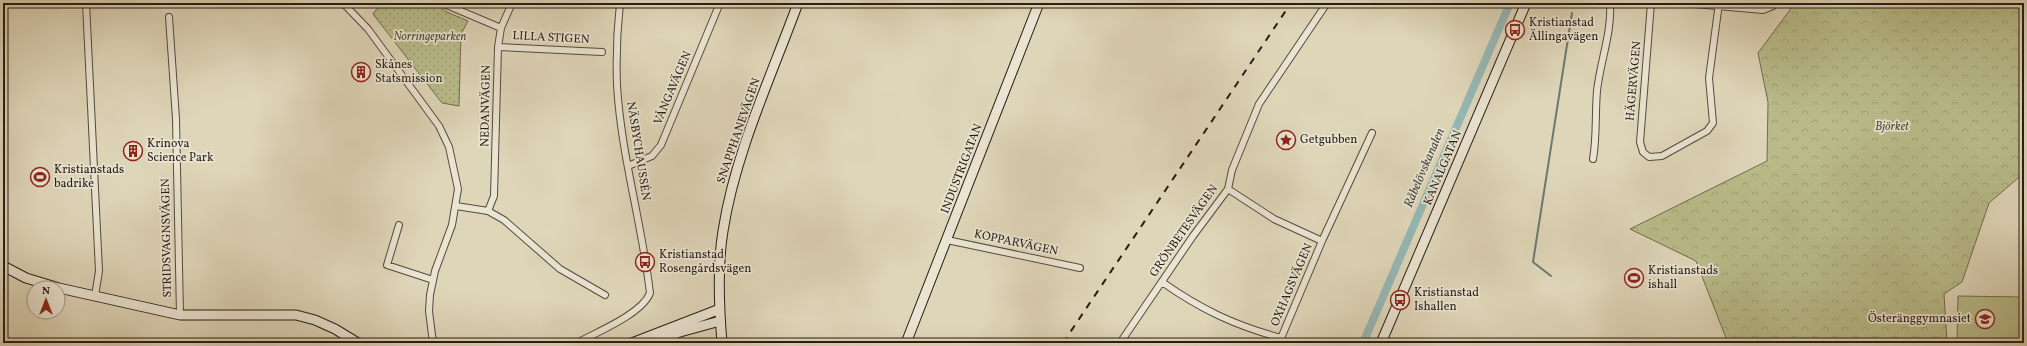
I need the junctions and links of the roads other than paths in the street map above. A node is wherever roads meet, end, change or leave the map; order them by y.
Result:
1 (86, 3) edge
2 (343, 3) edge
3 (442, 3) edge
4 (512, 3) edge
5 (620, 3) edge
6 (720, 3) edge
7 (798, 3) edge
8 (1039, 3) edge
9 (1327, 3) edge
10 (1526, 3) edge
11 (1610, 3) edge
12 (1651, 3) edge
13 (1683, 3) edge
14 (1775, 3) edge
15 (1718, 5) edge
16 (170, 18) dead end
17 (501, 28) junction
18 (498, 47) junction
19 (602, 52) dead end
20 (1372, 133) dead end
21 (1593, 159) dead end
22 (628, 166) junction
23 (1228, 189) junction
24 (456, 206) junction
25 (488, 211) junction
26 (399, 225) dead end
27 (947, 240) junction
28 (1322, 241) junction
29 (3, 266) edge
30 (1080, 268) dead end
31 (433, 280) junction
32 (1162, 282) junction
33 (605, 295) dead end
34 (95, 296) junction
35 (720, 309) junction
36 (180, 315) junction
37 (720, 321) junction
38 (1280, 341) edge
39 (354, 342) edge
40 (433, 343) edge
41 (577, 343) edge
42 (632, 343) edge
43 (648, 343) edge
44 (722, 343) edge
45 (906, 343) edge
46 (1120, 343) edge
47 (1381, 343) edge

1 - 34 street
2 - 24 street
3 - 17 street
4 - 17 street, NEDANVÄGEN
5 - 22 street, NÄSBYCHAUSSÉN
6 - 22 street, VÅNGAVÄGEN
7 - 35 street, SNAPPHANEVÄGEN
8 - 27 street, INDUSTRIGATAN
9 - 23 street, GRÖNBETESVÄGEN
10 - 47 street, KANALGATAN
11 - 21 street
12 - 15 street, HÄGERVÄGEN
13 - 15 street
14 - 15 street
16 - 36 street, STRIDSVAGNSVÄGEN
17 - 18 street, NEDANVÄGEN
18 - 19 street, LILLA STIGEN
18 - 25 street, NEDANVÄGEN
20 - 28 street, OXHAGSVÄGEN
22 - 41 street, NÄSBYCHAUSSÉN
23 - 28 street, OXHAGSVÄGEN
23 - 32 street, GRÖNBETESVÄGEN
24 - 25 street
24 - 31 street
25 - 33 street
26 - 31 street
27 - 30 street, KOPPARVÄGEN
27 - 45 street, INDUSTRIGATAN
28 - 38 street, OXHAGSVÄGEN
29 - 34 street, STRIDSVAGNSVÄGEN
31 - 40 street
32 - 38 street, OXHAGSVÄGEN
32 - 46 street, GRÖNBETESVÄGEN
34 - 36 street, STRIDSVAGNSVÄGEN
35 - 37 street, SNAPPHANEVÄGEN
35 - 42 street
36 - 39 street, STRIDSVAGNSVÄGEN
37 - 43 street
37 - 44 street, SNAPPHANEVÄGEN

